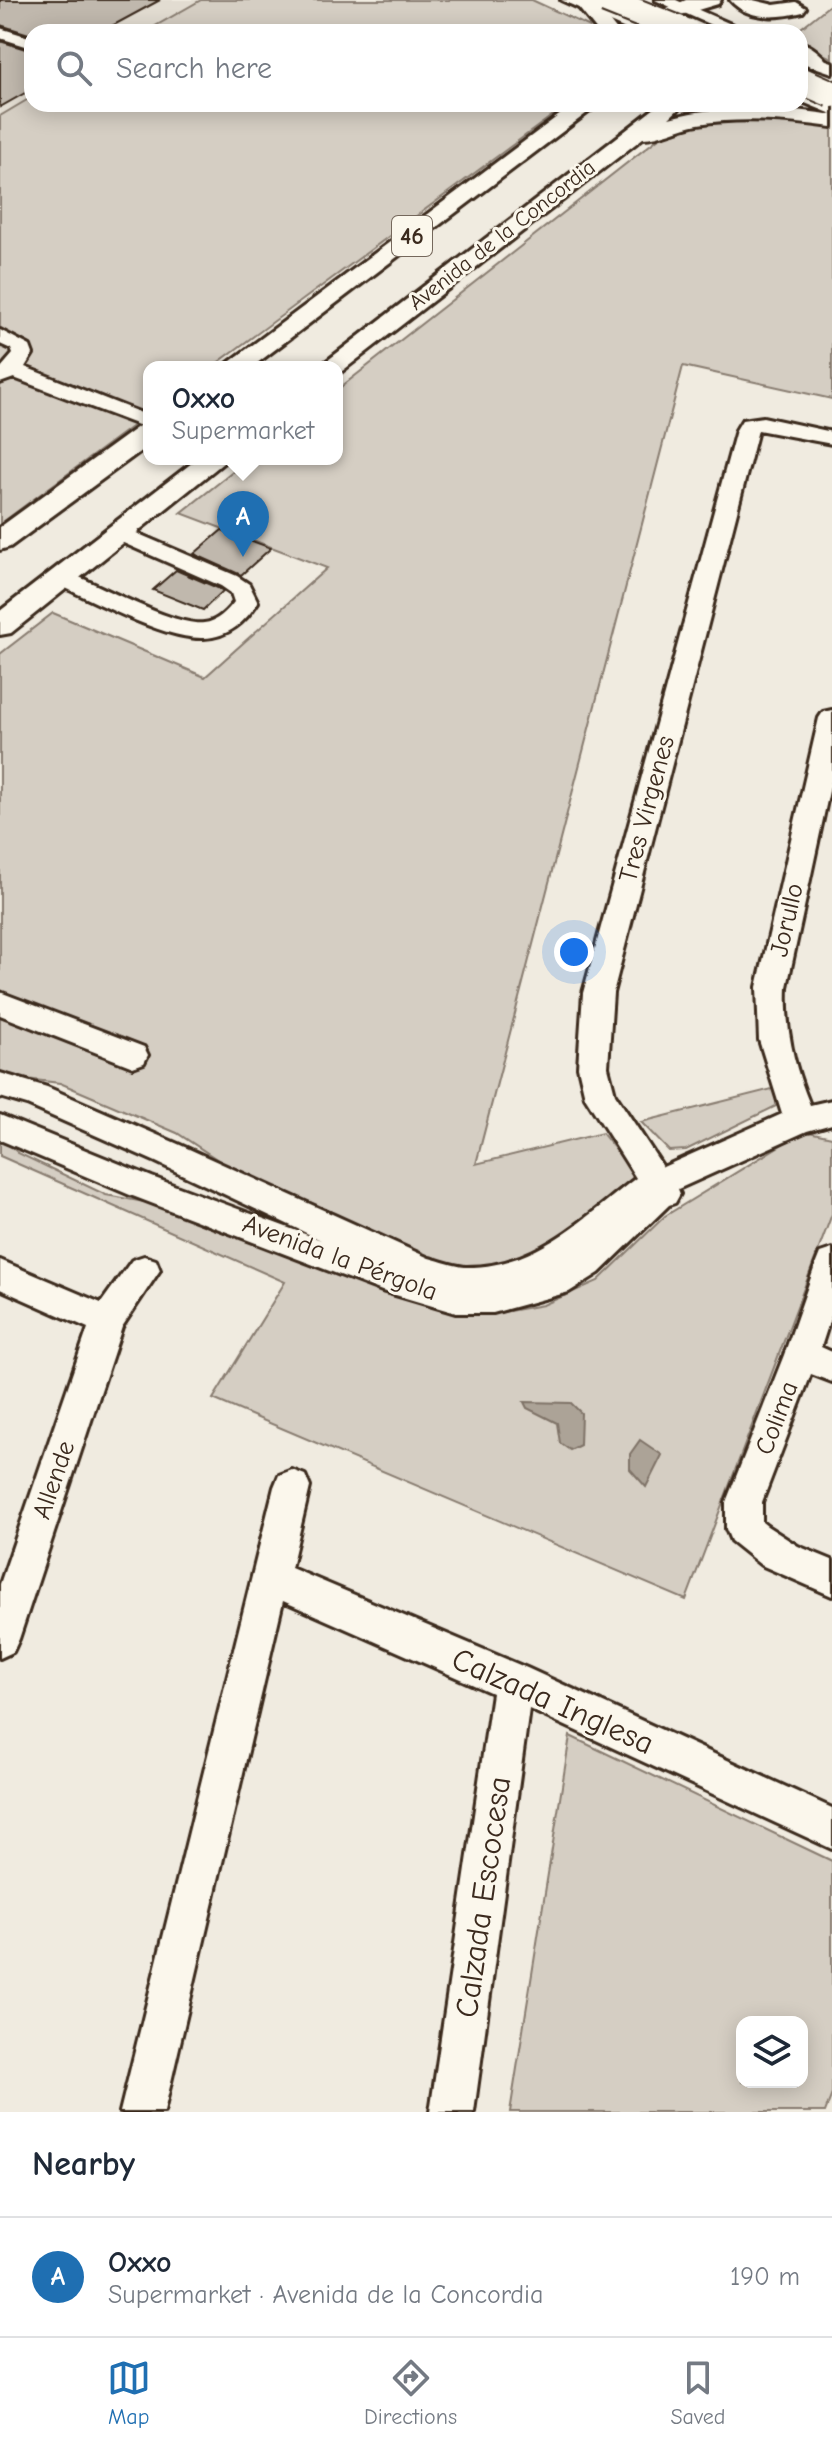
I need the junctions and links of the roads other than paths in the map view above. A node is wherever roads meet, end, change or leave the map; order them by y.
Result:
1 (639, 0) edge
2 (711, 0) edge
3 (740, 0) edge
4 (579, 3) edge
5 (672, 4) edge
6 (801, 4) edge
7 (600, 24) edge
8 (600, 24) edge
9 (628, 24) edge
10 (654, 24) edge
11 (656, 24) edge
12 (698, 24) edge
13 (721, 24) edge
14 (784, 24) edge
15 (0, 33) edge
16 (24, 40) edge
17 (808, 90) edge
18 (808, 94) edge
19 (832, 94) edge
20 (832, 109) edge
21 (577, 112) edge
22 (662, 112) edge
23 (832, 121) edge
24 (618, 144) junction
25 (0, 336) edge
26 (244, 361) edge
27 (340, 361) edge
28 (7, 374) edge
29 (143, 421) edge
30 (143, 436) edge
31 (832, 438) edge
32 (206, 465) edge
33 (120, 533) junction
34 (0, 541) edge
35 (62, 578) junction
36 (0, 626) edge
37 (832, 718) edge
38 (0, 1003) edge
39 (133, 1055) dead end
40 (1, 1087) edge
41 (832, 1112) edge
42 (800, 1120) junction
43 (0, 1127) edge
44 (204, 1172) junction
45 (666, 1184) junction
46 (186, 1202) junction
47 (832, 1263) edge
48 (144, 1270) dead end
49 (0, 1274) edge
50 (107, 1321) junction
51 (817, 1361) edge
52 (292, 1487) dead end
53 (272, 1578) junction
54 (832, 1578) edge
55 (0, 1639) edge
56 (513, 1682) junction
57 (832, 1829) edge
58 (142, 2112) edge
59 (452, 2112) edge

1 - 4 street
1 - 12 highway
2 - 5 main road
3 - 6 main road
4 - 7 main road
4 - 8 street
4 - 9 street
4 - 11 highway, bridge
5 - 10 main road
5 - 13 street
6 - 14 main road
15 - 16 street
17 - 19 highway, bridge
18 - 20 street
21 - 26 main road, Avenida de la Concordia / 46
22 - 24 main road, Avenida de la Concordia / 46
23 - 24 main road
24 - 27 main road, Avenida de la Concordia / 46
25 - 28 street
28 - 29 street
30 - 34 main road
31 - 45 street, Tres Virgenes
32 - 33 main road
33 - 35 main road
33 - 35 street
35 - 36 main road
37 - 42 street, Jorullo
38 - 39 street
40 - 44 street, Avenida la Pérgola
41 - 42 street
42 - 45 street
43 - 46 street, Avenida la Pérgola
44 - 45 street, Avenida la Pérgola
44 - 46 street
45 - 46 street, Avenida la Pérgola
47 - 51 street, Colima
48 - 50 street, Allende
49 - 50 street
50 - 55 street, Allende
51 - 54 street, Colima
52 - 53 street
53 - 56 street, Calzada Inglesa
53 - 58 street
56 - 57 street, Calzada Inglesa
56 - 59 street, Calzada Escocesa

